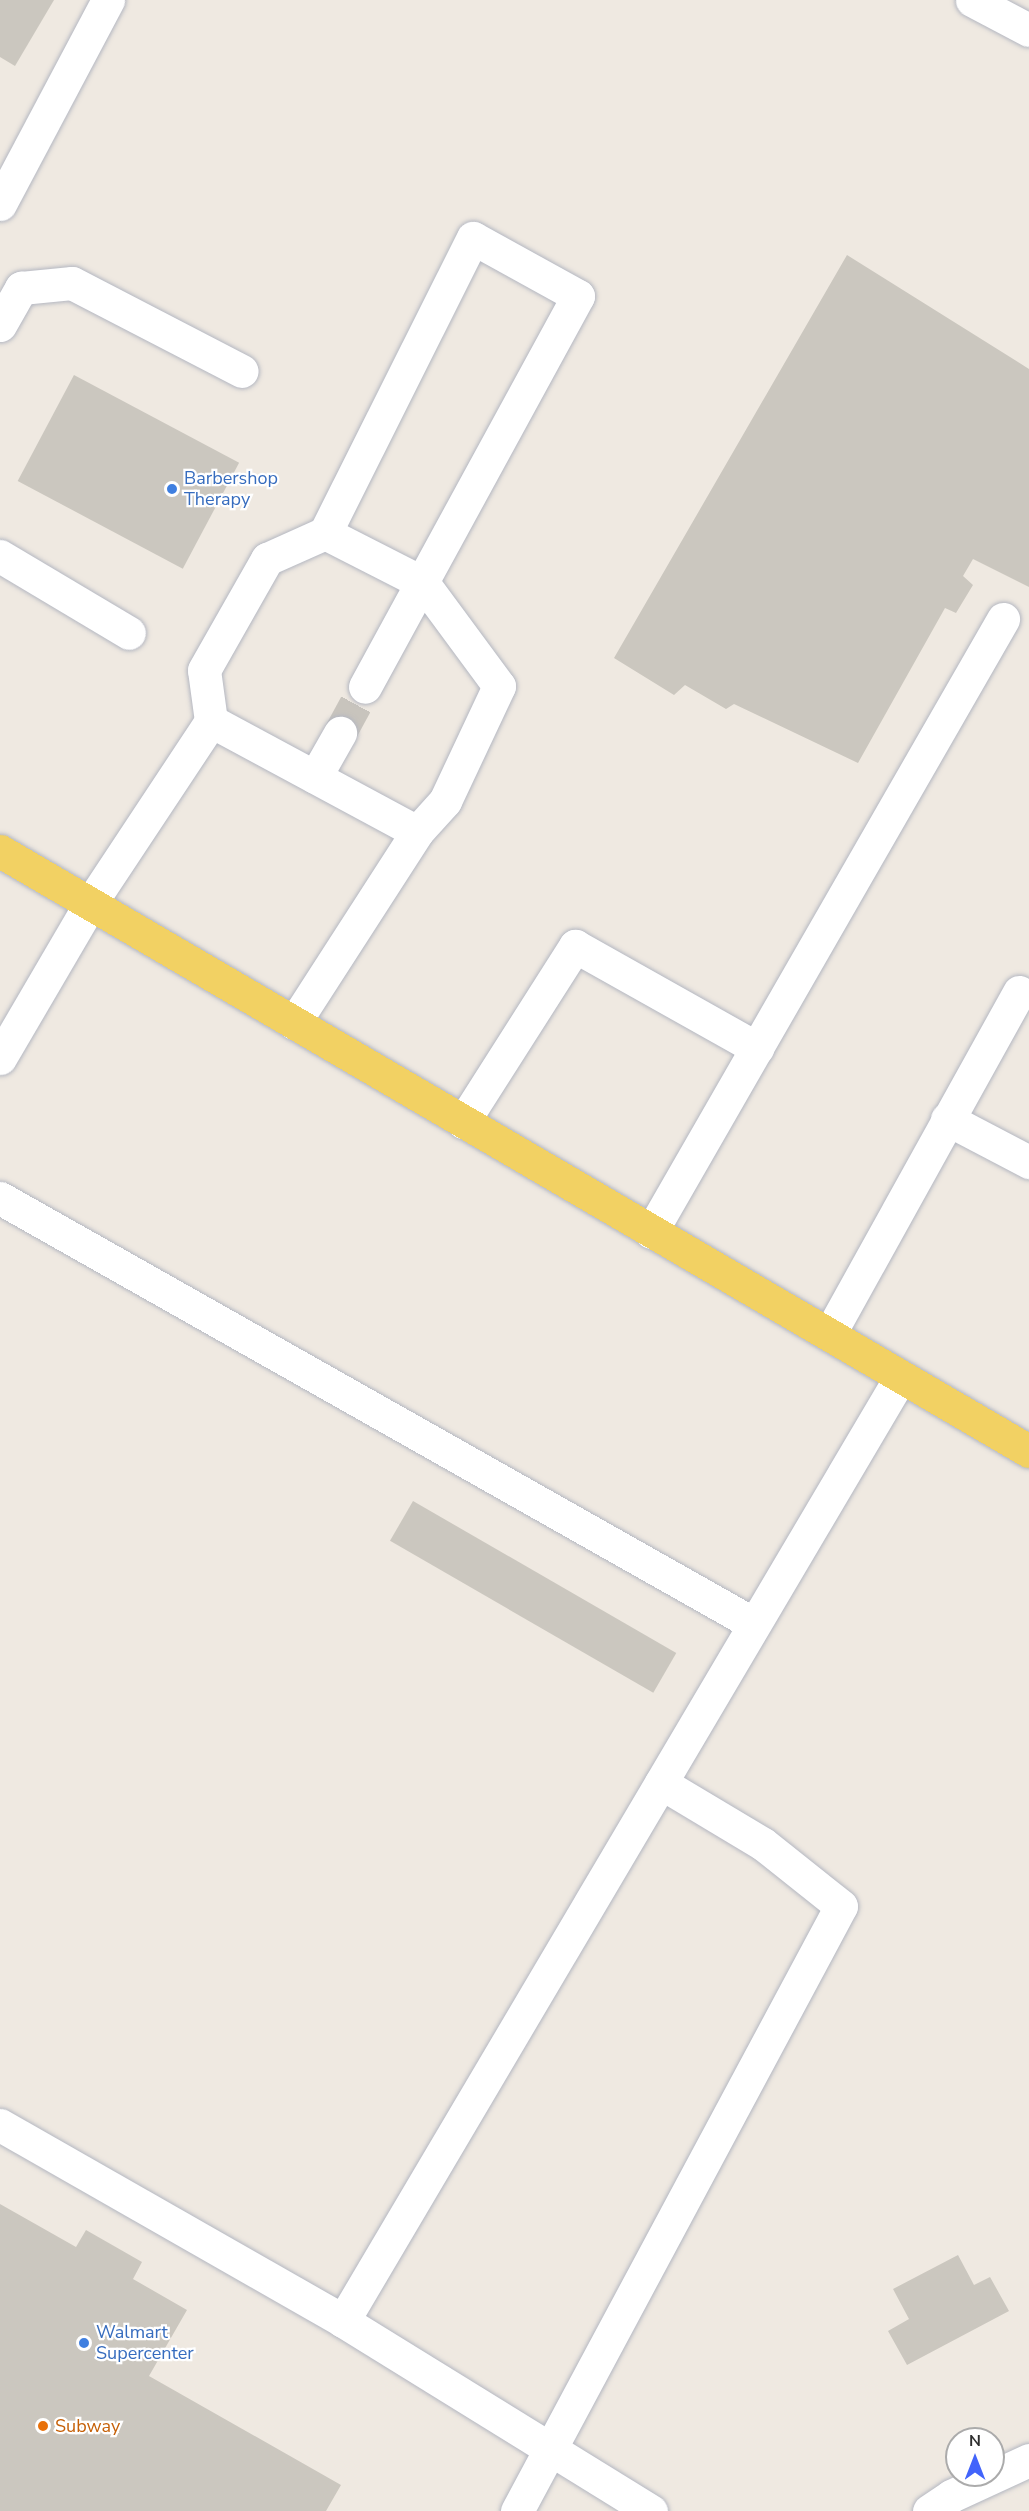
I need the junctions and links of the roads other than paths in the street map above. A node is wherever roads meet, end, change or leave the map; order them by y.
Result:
1 (108, 0) edge
2 (972, 0) edge
3 (1029, 30) edge
4 (0, 204) edge
5 (0, 325) edge
6 (242, 371) dead end
7 (325, 533) junction
8 (0, 556) edge
9 (423, 583) junction
10 (1003, 619) dead end
11 (129, 633) dead end
12 (365, 687) tunnel mouth
13 (211, 721) junction
14 (340, 733) tunnel mouth
15 (315, 777) junction
16 (417, 832) junction
17 (0, 851) edge
18 (90, 904) junction
19 (1020, 992) dead end
20 (294, 1023) junction
21 (757, 1048) junction
22 (0, 1058) edge
23 (947, 1119) junction
24 (463, 1122) junction
25 (1029, 1162) edge
26 (0, 1198) edge
27 (651, 1232) junction
28 (830, 1333) junction
29 (900, 1377) junction
30 (1029, 1452) edge
31 (754, 1624) junction
32 (660, 1783) junction
33 (0, 2125) edge
34 (343, 2321) junction
35 (551, 2451) junction
36 (1029, 2460) edge
37 (517, 2511) edge
38 (651, 2511) edge
39 (929, 2511) edge

1 - 4 street
2 - 3 street
5 - 6 street
7 - 9 street
7 - 9 street
7 - 13 street
8 - 11 street
9 - 12 street
9 - 16 street
10 - 21 street
13 - 15 street
13 - 18 street
14 - 15 street
15 - 16 street
16 - 20 street
17 - 18 main road
18 - 20 main road
18 - 22 street
19 - 23 street
20 - 24 main road
21 - 24 street
21 - 27 street
23 - 25 street
23 - 28 street
24 - 27 main road
26 - 31 street
27 - 28 main road
28 - 29 main road
29 - 30 main road
29 - 31 street
31 - 32 street
32 - 34 street
32 - 35 street
33 - 34 street
34 - 35 street
35 - 37 street
35 - 38 street
36 - 39 street

